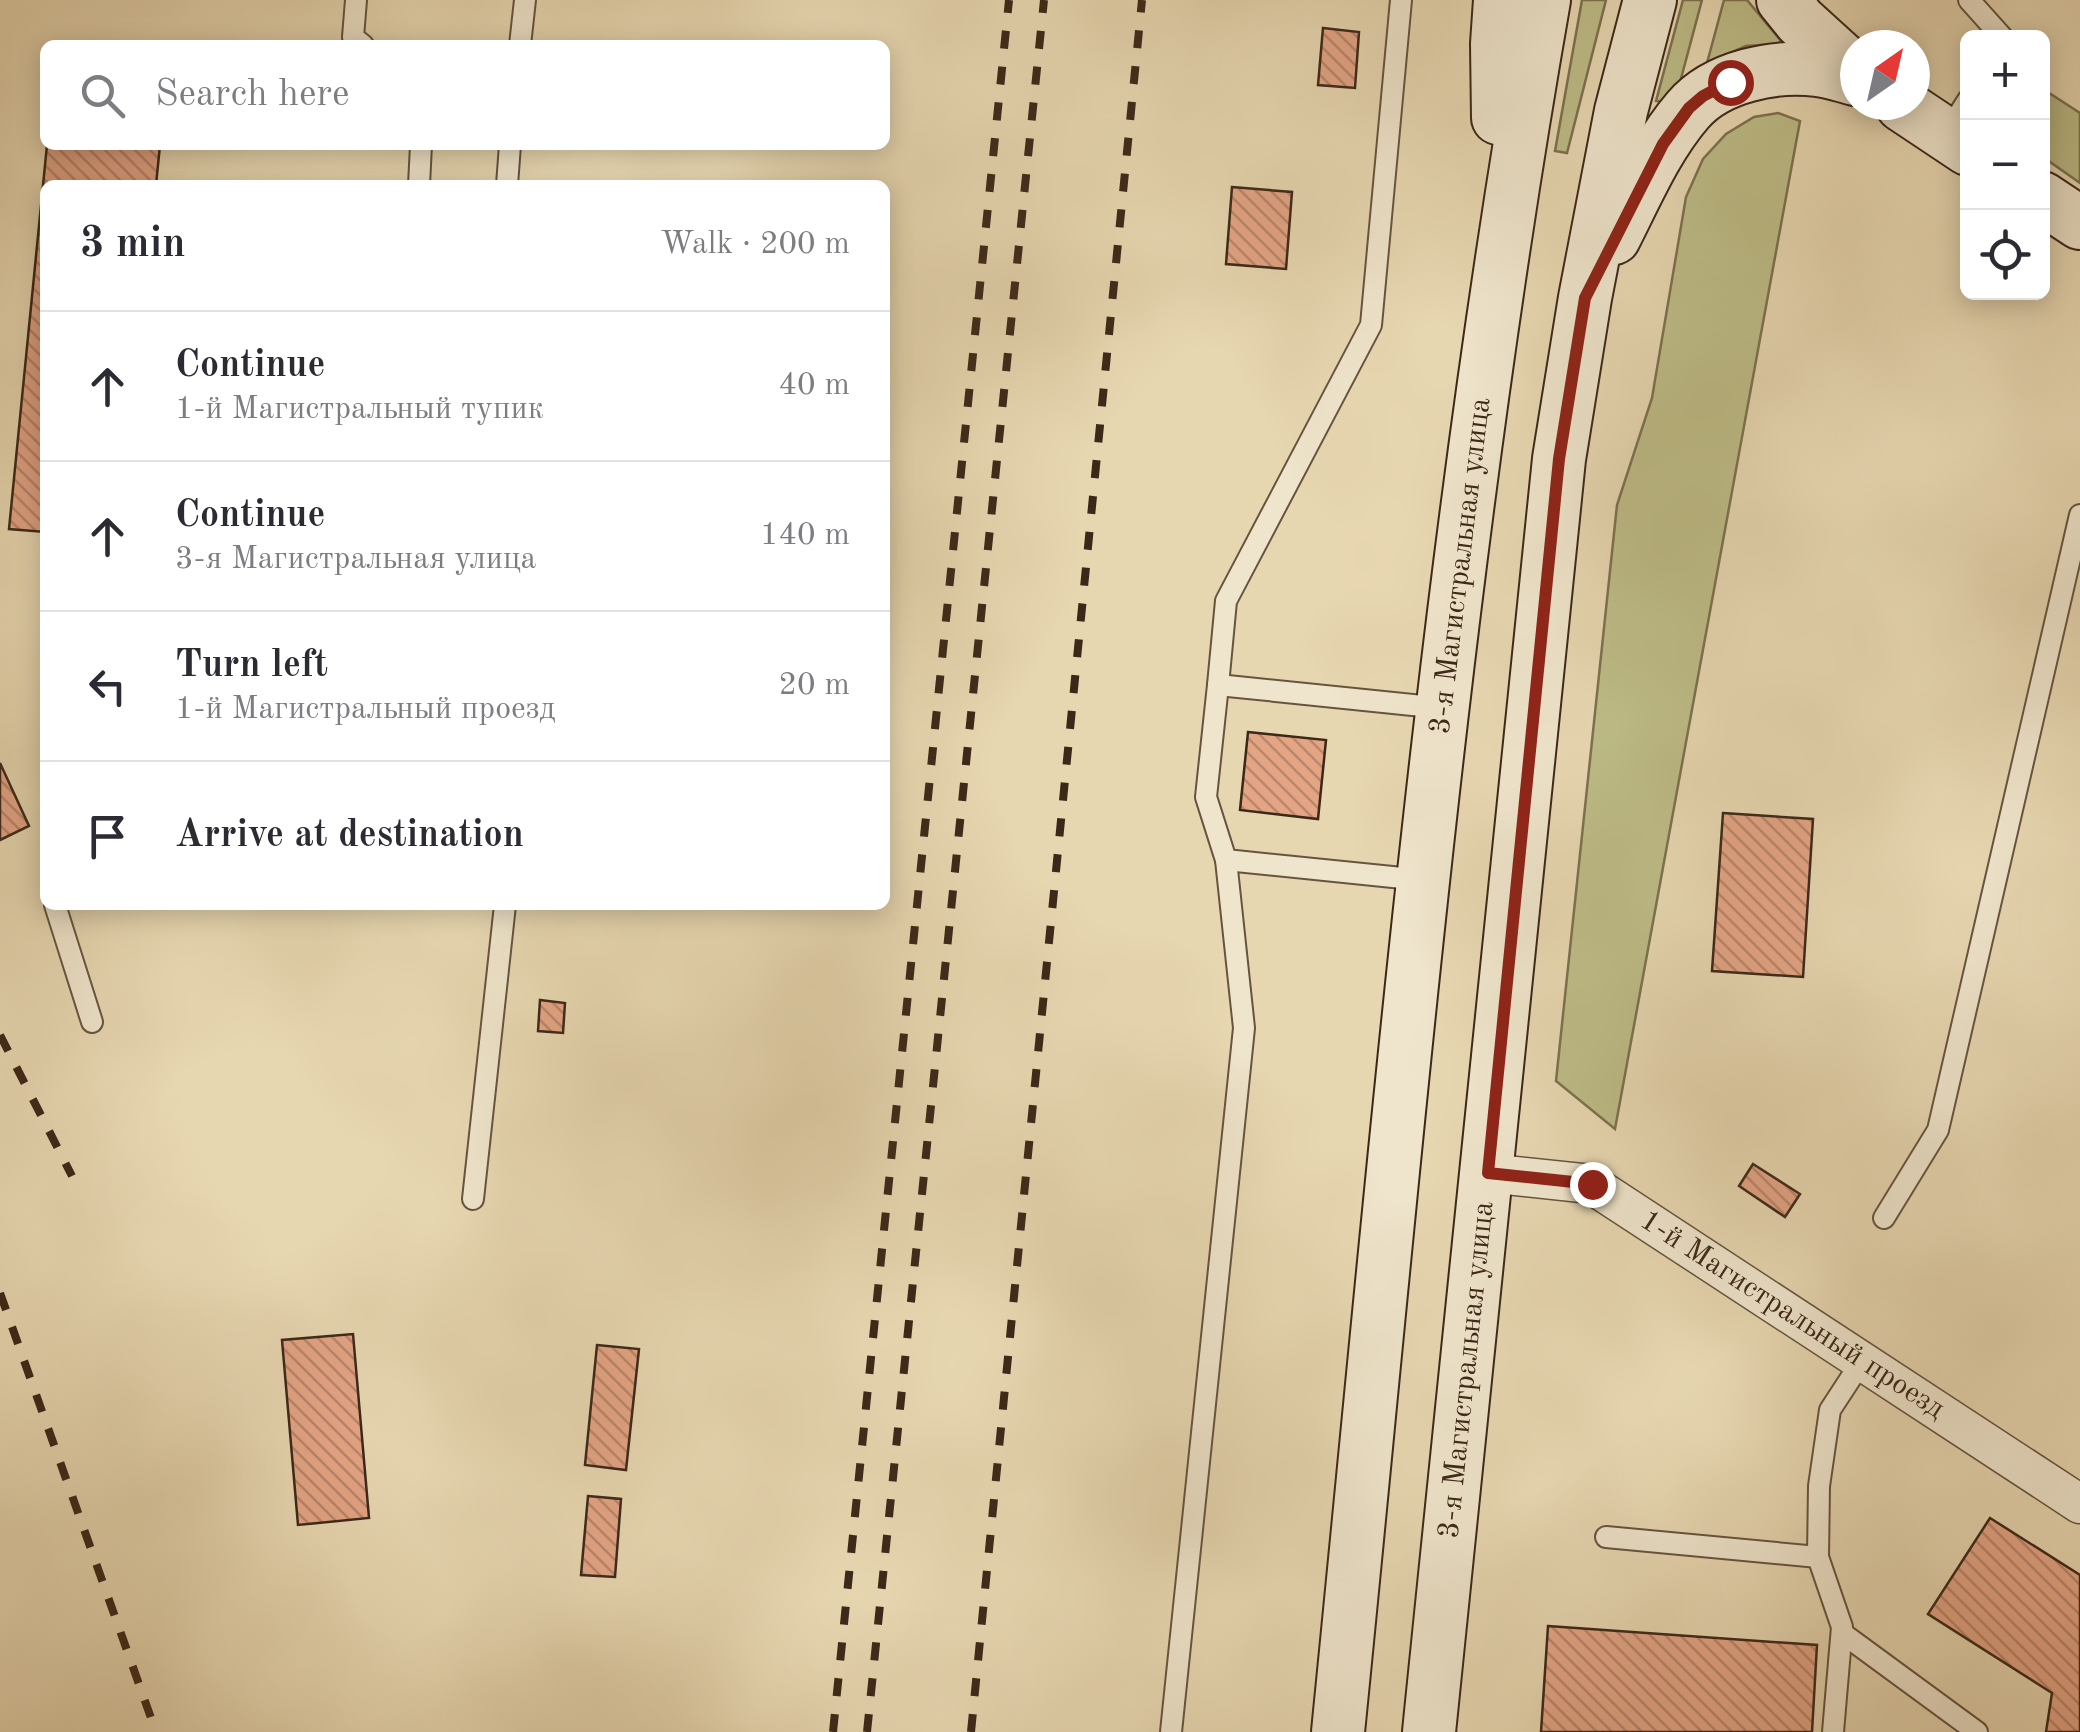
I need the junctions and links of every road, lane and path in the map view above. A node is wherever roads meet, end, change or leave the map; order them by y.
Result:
1 (356, 0) edge
2 (525, 0) edge
3 (1401, 0) edge
4 (1500, 0) edge
5 (1544, 0) edge
6 (1650, 0) edge
7 (1782, 0) edge
8 (1969, 0) edge
9 (1997, 30) edge
10 (357, 40) edge
11 (521, 40) edge
12 (1840, 57) edge
13 (1840, 75) edge
14 (1930, 116) edge
15 (1960, 128) edge
16 (421, 150) edge
17 (510, 150) edge
18 (418, 180) edge
19 (506, 180) edge
20 (2050, 203) edge
21 (2080, 223) edge
22 (1499, 272) junction
23 (1585, 298) junction
24 (2080, 515) edge
25 (1218, 685) junction
26 (1444, 708) junction
27 (1226, 860) junction
28 (1423, 880) junction
29 (57, 910) edge
30 (504, 910) edge
31 (92, 1022) dead end
32 (1488, 1173) junction
33 (473, 1199) dead end
34 (1884, 1218) dead end
35 (1862, 1361) junction
36 (2080, 1504) edge
37 (1606, 1536) dead end
38 (1818, 1557) junction
39 (1842, 1633) junction
40 (1171, 1732) edge
41 (1338, 1732) edge
42 (1429, 1732) edge
43 (1833, 1732) edge
44 (1977, 1732) edge

1 - 10 lane
2 - 11 lane
3 - 25 lane
4 - 22 main road
5 - 22 main road, 3-я Магистральная улица
6 - 23 main road, 3-я Магистральная улица
7 - 12 main road
8 - 9 lane
13 - 23 main road
14 - 15 main road
16 - 18 lane
17 - 19 lane
20 - 21 main road
22 - 26 main road, 3-я Магистральная улица
23 - 32 main road, 3-я Магистральная улица
24 - 34 lane
25 - 26 lane
25 - 27 lane
26 - 28 main road, 3-я Магистральная улица
27 - 28 lane
27 - 40 lane
28 - 41 main road, 3-я Магистральная улица
29 - 31 lane
30 - 33 lane
32 - 35 street, 1-й Магистральный проезд
32 - 42 main road, 3-я Магистральная улица
35 - 36 street, 1-й Магистральный проезд
35 - 38 lane
37 - 38 lane
38 - 39 lane
39 - 43 lane
39 - 44 lane

